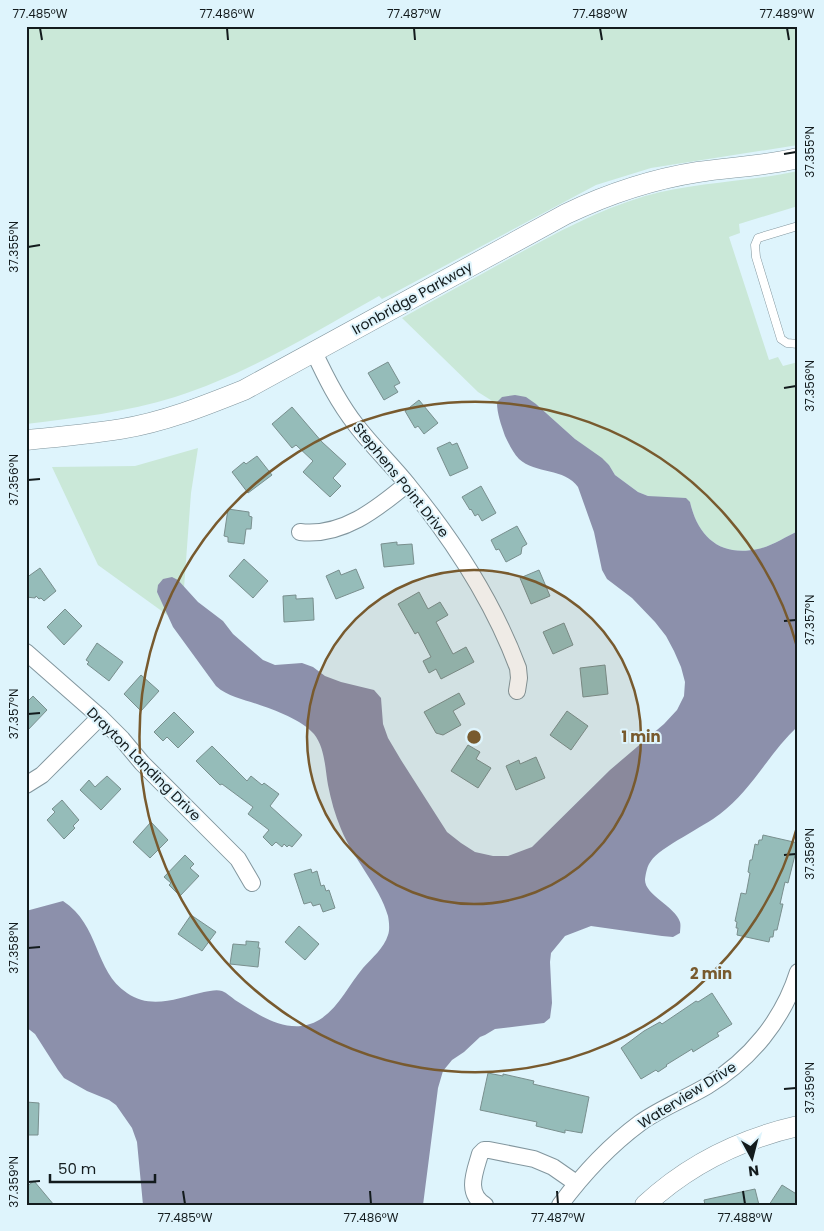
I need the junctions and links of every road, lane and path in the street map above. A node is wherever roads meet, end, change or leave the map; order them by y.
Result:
1 (798, 158) edge
2 (798, 226) edge
3 (798, 344) edge
4 (314, 352) junction
5 (26, 440) edge
6 (407, 484) junction
7 (300, 532) dead end
8 (26, 652) edge
9 (517, 691) dead end
10 (100, 717) junction
11 (26, 785) edge
12 (252, 883) dead end
13 (798, 972) edge
14 (798, 1126) edge
15 (576, 1183) junction
16 (485, 1205) edge
17 (560, 1205) edge
18 (646, 1205) edge

1 - 4 street, Ironbridge Parkway
2 - 3 lane
4 - 5 street, Ironbridge Parkway
4 - 6 street, Stephens Point Drive
6 - 7 street
6 - 9 street, Stephens Point Drive
8 - 10 street, Drayton Landing Drive
10 - 11 street
10 - 12 street, Drayton Landing Drive
13 - 15 street, Waterview Drive
14 - 18 street
15 - 16 street
15 - 17 street, Waterview Drive

